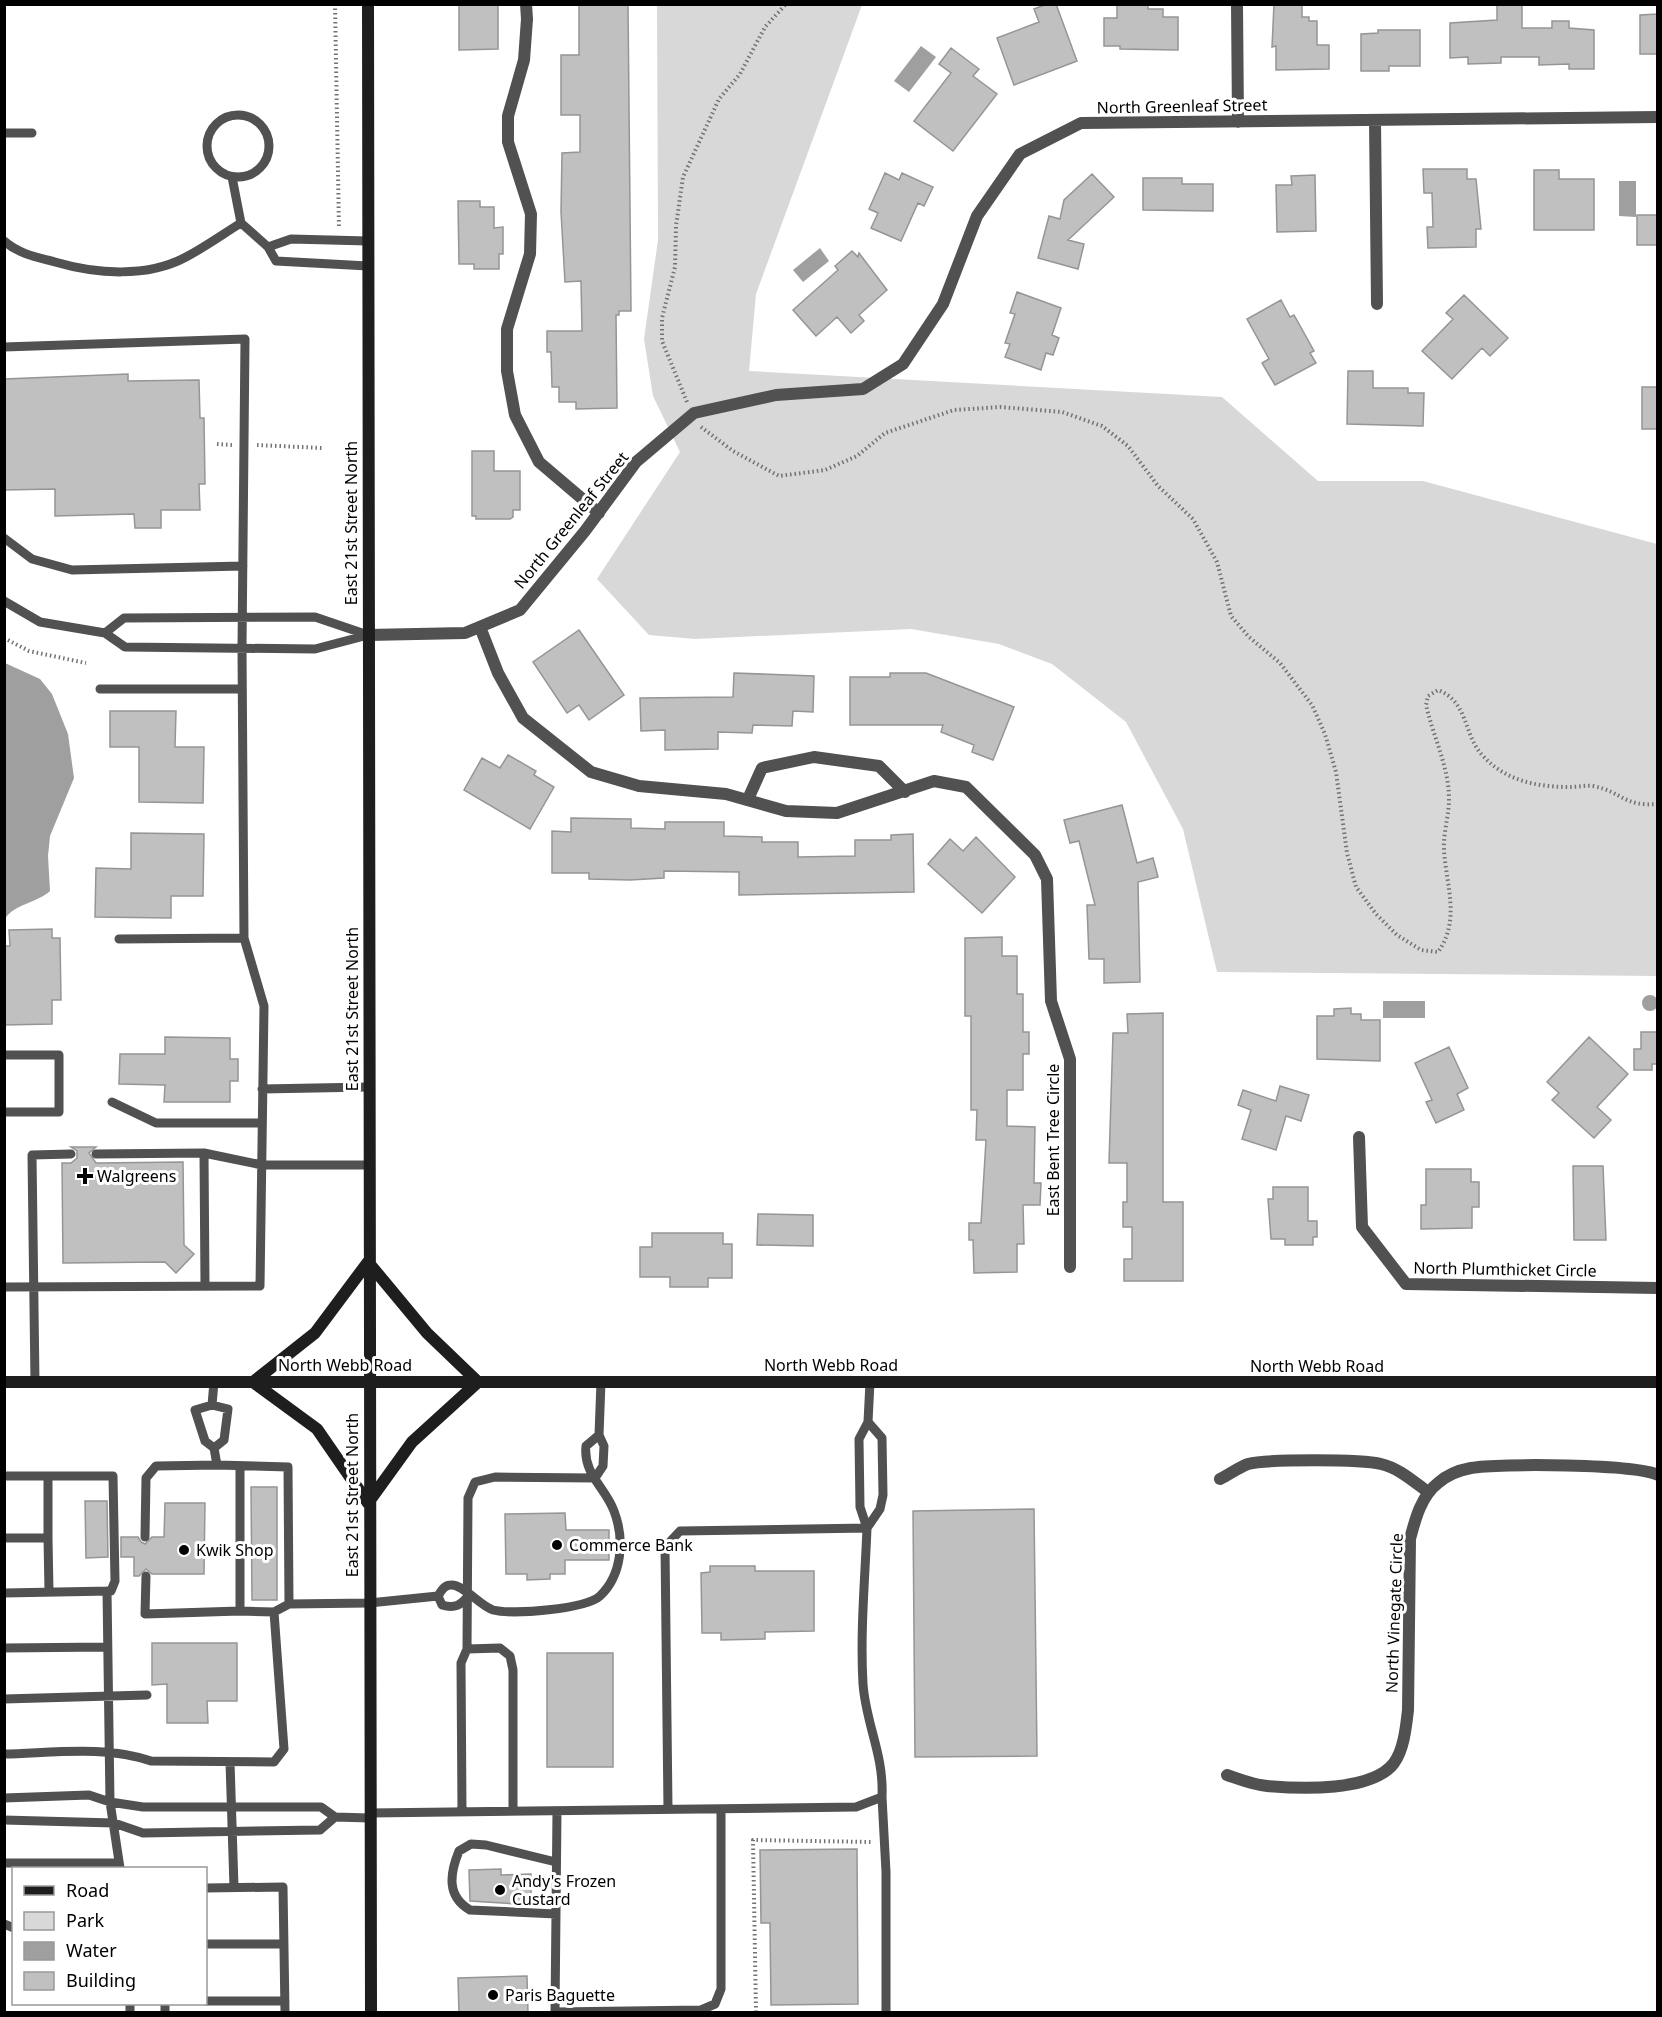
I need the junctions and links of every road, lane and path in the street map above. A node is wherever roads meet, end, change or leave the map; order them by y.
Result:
1 (335, 4) edge
2 (368, 4) edge
3 (526, 4) edge
4 (786, 4) edge
5 (1237, 4) edge
6 (1658, 117) edge
7 (1375, 120) junction
8 (1238, 122) junction
9 (4, 133) edge
10 (32, 133) dead end
11 (232, 177) junction
12 (241, 223) junction
13 (340, 240) junction
14 (4, 241) edge
15 (368, 241) junction
16 (268, 247) junction
17 (368, 266) junction
18 (1377, 304) dead end
19 (4, 347) edge
20 (694, 413) junction
21 (217, 444) dead end
22 (244, 445) junction
23 (322, 448) dead end
24 (599, 513) junction
25 (4, 538) edge
26 (243, 566) junction
27 (4, 601) edge
28 (243, 617) junction
29 (480, 627) junction
30 (105, 633) junction
31 (368, 635) junction
32 (4, 638) edge
33 (242, 648) junction
34 (86, 663) dead end
35 (100, 689) dead end
36 (242, 689) junction
37 (905, 792) junction
38 (748, 799) junction
39 (1658, 804) edge
40 (244, 938) junction
41 (119, 939) dead end
42 (4, 1055) edge
43 (368, 1087) junction
44 (262, 1089) junction
45 (112, 1102) dead end
46 (4, 1112) edge
47 (262, 1124) junction
48 (1359, 1137) dead end
49 (204, 1153) junction
50 (71, 1154) dead end
51 (96, 1154) dead end
52 (262, 1165) junction
53 (368, 1165) junction
54 (368, 1262) junction
55 (1070, 1267) dead end
56 (205, 1286) junction
57 (4, 1287) edge
58 (33, 1287) junction
59 (1658, 1288) edge
60 (4, 1382) edge
61 (35, 1382) junction
62 (214, 1382) junction
63 (253, 1382) junction
64 (368, 1382) junction
65 (478, 1382) junction
66 (601, 1382) junction
67 (870, 1382) junction
68 (1658, 1382) edge
69 (212, 1405) junction
70 (868, 1422) junction
71 (599, 1436) junction
72 (214, 1448) junction
73 (217, 1465) junction
74 (240, 1466) junction
75 (1658, 1475) edge
76 (4, 1476) edge
77 (48, 1476) junction
78 (595, 1478) junction
79 (1220, 1479) dead end
80 (1428, 1492) junction
81 (368, 1503) junction
82 (240, 1507) junction
83 (251, 1507) dead end
84 (277, 1507) dead end
85 (288, 1508) junction
86 (867, 1528) junction
87 (240, 1533) junction
88 (252, 1533) dead end
89 (277, 1533) dead end
90 (288, 1533) junction
91 (145, 1537) dead end
92 (4, 1538) edge
93 (48, 1538) junction
94 (252, 1556) dead end
95 (277, 1556) dead end
96 (289, 1556) junction
97 (240, 1557) junction
98 (146, 1576) dead end
99 (289, 1580) junction
100 (240, 1581) junction
101 (252, 1581) dead end
102 (277, 1581) dead end
103 (49, 1592) junction
104 (106, 1592) junction
105 (4, 1593) edge
106 (438, 1596) junction
107 (468, 1596) junction
108 (369, 1603) junction
109 (289, 1604) junction
110 (240, 1611) junction
111 (274, 1612) junction
112 (107, 1647) junction
113 (4, 1648) edge
114 (467, 1649) junction
115 (147, 1695) dead end
116 (108, 1696) junction
117 (4, 1699) edge
118 (109, 1752) junction
119 (4, 1754) edge
120 (230, 1761) junction
121 (1227, 1775) dead end
122 (882, 1797) junction
123 (4, 1798) edge
124 (110, 1802) junction
125 (231, 1807) junction
126 (668, 1809) junction
127 (721, 1809) junction
128 (513, 1811) junction
129 (557, 1811) junction
130 (462, 1812) junction
131 (370, 1816) junction
132 (335, 1817) junction
133 (4, 1820) edge
134 (114, 1823) junction
135 (232, 1832) junction
136 (871, 1853) dead end
137 (556, 1862) junction
138 (4, 1863) edge
139 (120, 1866) edge
140 (234, 1887) junction
141 (207, 1888) edge
142 (556, 1914) junction
143 (207, 1944) edge
144 (284, 1944) junction
145 (207, 2001) edge
146 (285, 2001) junction
147 (613, 2011) edge
148 (555, 2012) edge
149 (285, 2013) edge
150 (371, 2013) edge
151 (756, 2013) edge
152 (885, 2013) edge

1 - 13 path
2 - 15 main road, East 21st Street North
3 - 24 street
4 - 20 path
5 - 8 street
6 - 7 street, North Greenleaf Street
7 - 8 street, North Greenleaf Street
7 - 18 street
8 - 20 street, North Greenleaf Street
9 - 10 lane
11 - 11 lane
11 - 12 lane
12 - 14 lane
12 - 16 lane
13 - 15 lane
13 - 16 lane
15 - 17 main road, East 21st Street North
16 - 17 lane
17 - 31 main road, East 21st Street North
19 - 22 lane
20 - 24 street, North Greenleaf Street
20 - 39 path
21 - 22 path
22 - 23 path
22 - 26 lane
24 - 29 street, North Greenleaf Street
25 - 26 lane
26 - 28 lane
27 - 30 lane
28 - 30 lane
28 - 31 lane
28 - 33 lane
29 - 31 street, North Greenleaf Street
29 - 38 street, East Bent Tree Circle
30 - 33 lane
31 - 33 lane
31 - 43 main road, East 21st Street North
32 - 34 path
33 - 36 lane
35 - 36 lane
36 - 40 lane
37 - 38 street, East Bent Tree Circle
37 - 38 street
37 - 55 street, East Bent Tree Circle
40 - 41 lane
40 - 44 lane
42 - 46 lane
43 - 44 lane
43 - 53 main road, East 21st Street North
44 - 47 lane
45 - 47 lane
47 - 52 lane
48 - 59 street, North Plumthicket Circle
49 - 51 lane
49 - 52 lane
49 - 56 lane
50 - 58 lane
52 - 53 lane
52 - 56 lane
53 - 54 main road, East 21st Street North
54 - 63 main road
54 - 64 main road, East 21st Street North
54 - 65 main road
56 - 58 lane
57 - 58 lane
58 - 61 lane
60 - 61 main road, North Webb Road
61 - 62 main road, North Webb Road
62 - 63 main road, North Webb Road
62 - 69 lane
63 - 64 main road, North Webb Road
63 - 81 main road
64 - 65 main road, North Webb Road
64 - 81 main road, East 21st Street North
65 - 66 main road, North Webb Road
65 - 81 main road
66 - 67 main road, North Webb Road
66 - 71 lane
67 - 68 main road, North Webb Road
67 - 70 lane
69 - 72 lane
69 - 72 lane
70 - 86 lane
70 - 86 lane
71 - 78 lane
71 - 78 lane
72 - 73 lane
73 - 74 lane
73 - 91 lane
74 - 82 lane
74 - 85 lane
75 - 80 street, North Vinegate Circle
76 - 77 lane
77 - 93 lane
77 - 104 lane
78 - 107 lane
78 - 107 lane
79 - 80 street
80 - 121 street, North Vinegate Circle
81 - 108 main road, East 21st Street North
82 - 83 lane
82 - 87 lane
84 - 85 lane
85 - 90 lane
86 - 122 lane
86 - 126 lane
87 - 88 lane
87 - 97 lane
89 - 90 lane
90 - 96 lane
92 - 93 lane
93 - 103 lane
94 - 97 lane
95 - 96 lane
96 - 99 lane
97 - 100 lane
98 - 110 lane
99 - 102 lane
99 - 109 lane
100 - 101 lane
100 - 110 lane
103 - 104 lane
103 - 105 lane
104 - 112 lane
106 - 107 lane
106 - 107 lane
106 - 108 lane
107 - 114 lane
108 - 109 lane
108 - 131 main road, East 21st Street North
109 - 111 lane
110 - 111 lane
111 - 120 lane
112 - 113 lane
112 - 116 lane
114 - 128 lane
114 - 130 lane
115 - 116 lane
116 - 117 lane
116 - 118 lane
118 - 119 lane
118 - 120 lane
118 - 124 lane
120 - 125 lane
122 - 127 lane
122 - 152 lane
123 - 124 lane
124 - 125 lane
124 - 134 lane
125 - 132 lane
125 - 135 lane
126 - 127 lane
126 - 129 lane
127 - 147 lane
128 - 129 lane
128 - 130 lane
129 - 137 lane
130 - 131 lane
131 - 132 lane
131 - 150 main road, East 21st Street North
132 - 135 lane
133 - 134 lane
134 - 135 lane
134 - 139 lane
135 - 140 lane
136 - 151 path
137 - 142 lane
137 - 142 lane
138 - 139 lane
140 - 141 lane
140 - 144 lane
142 - 148 lane
143 - 144 lane
144 - 146 lane
145 - 146 lane
146 - 149 lane
147 - 148 lane

